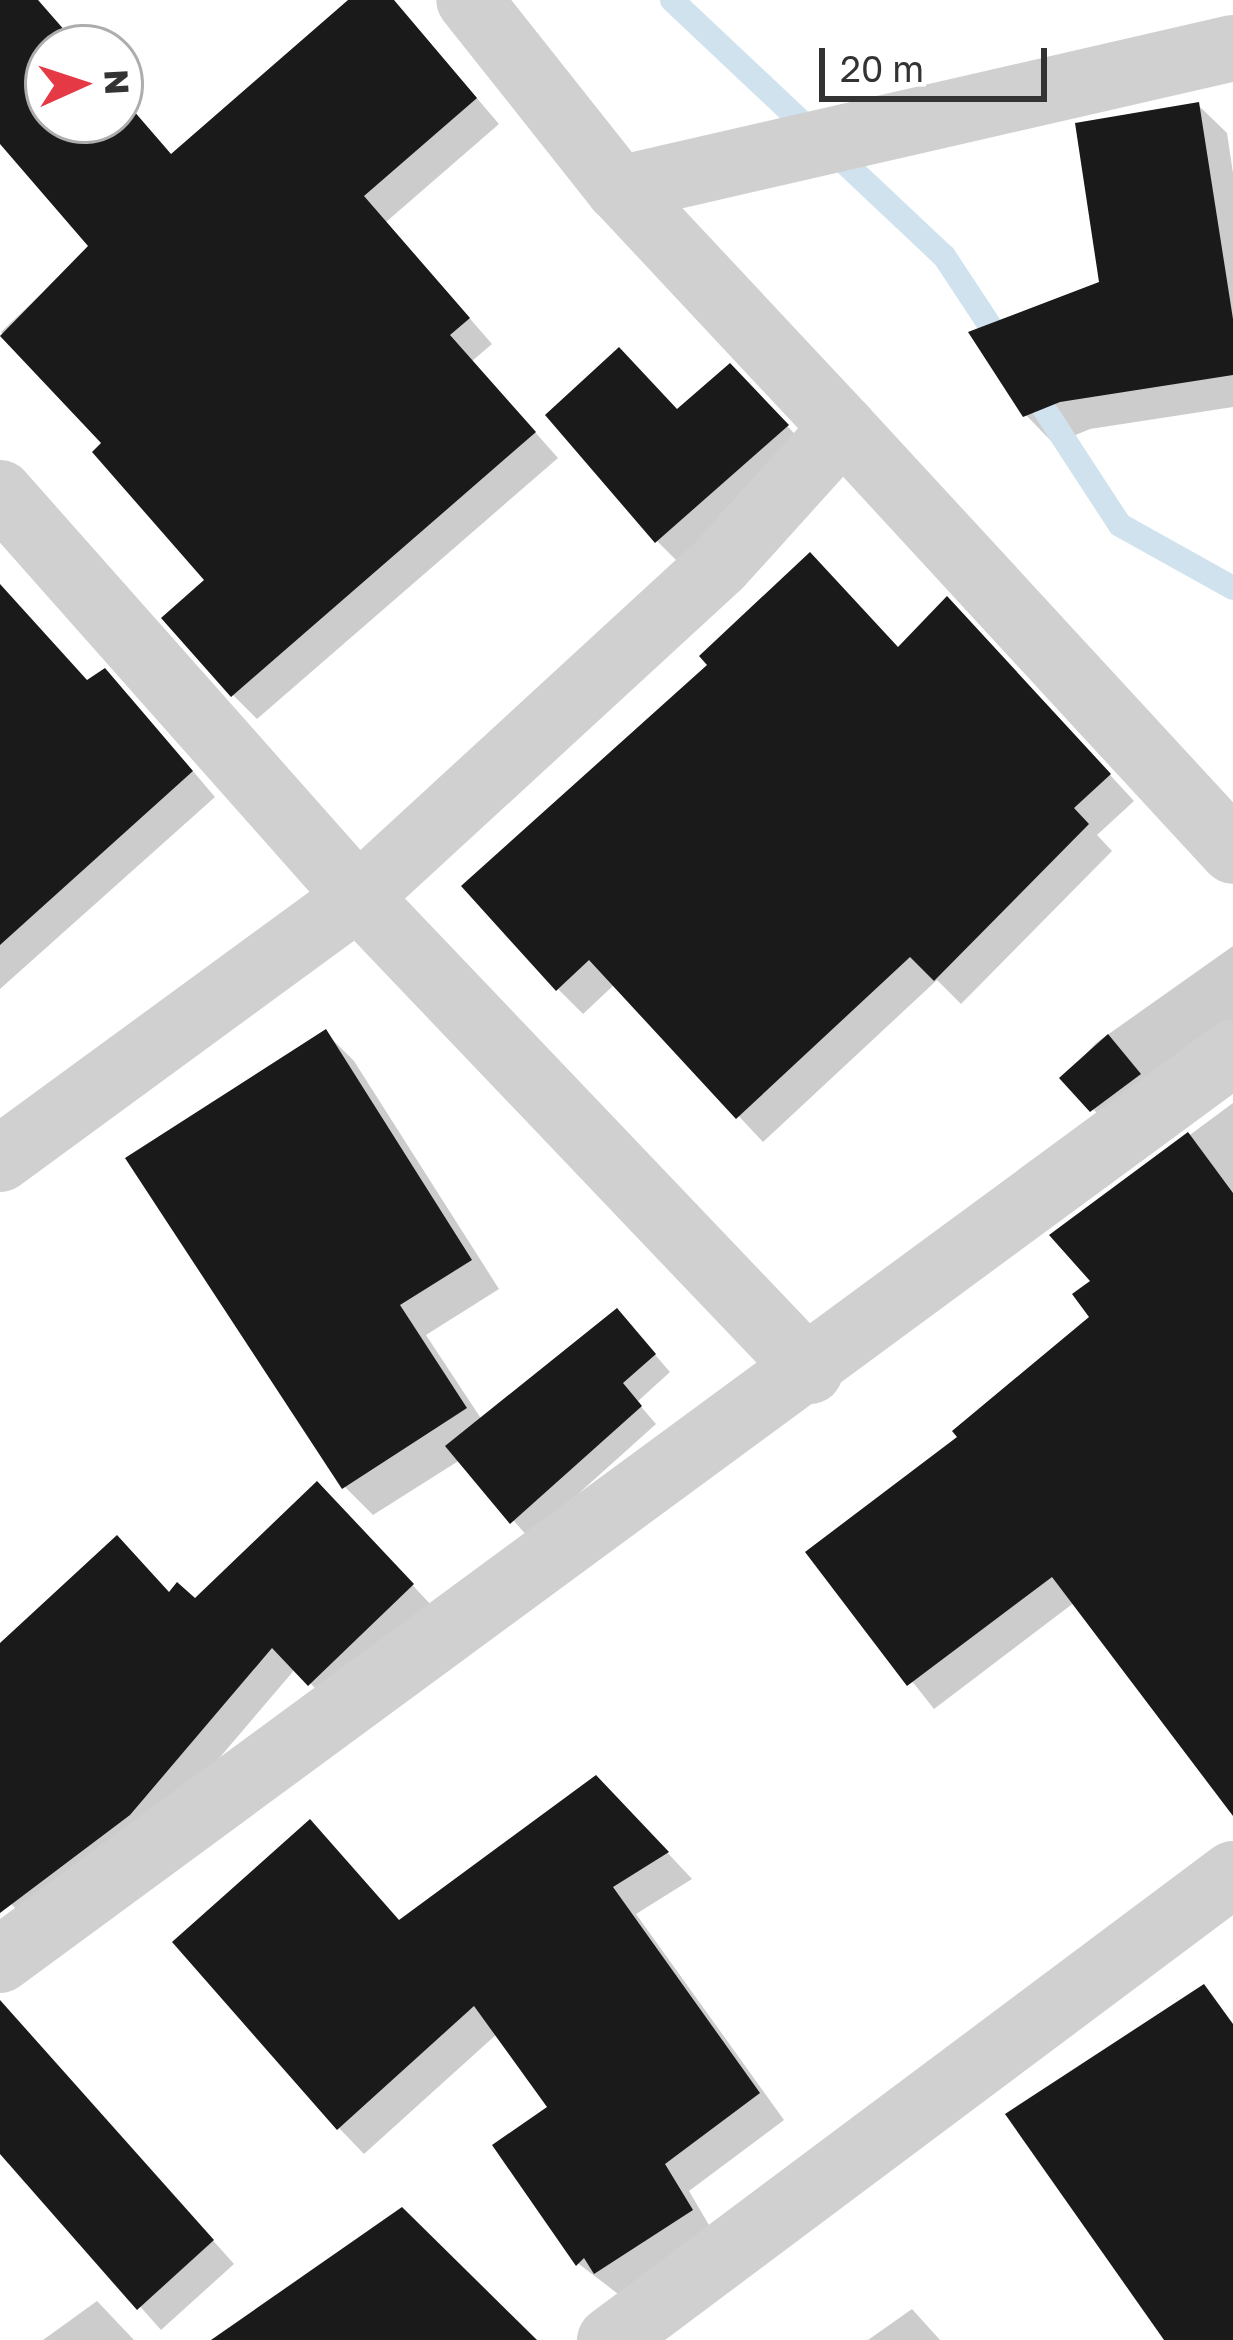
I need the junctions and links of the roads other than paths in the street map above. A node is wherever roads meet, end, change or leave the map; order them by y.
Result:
1 (469, 0) edge
2 (1233, 48) edge
3 (619, 189) junction
4 (843, 428) junction
5 (0, 494) edge
6 (1233, 851) edge
7 (358, 897) junction
8 (1233, 1053) edge
9 (0, 1159) edge
10 (810, 1371) junction
11 (1233, 1874) edge
12 (0, 1960) edge
13 (610, 2340) edge

1 - 3 street
2 - 3 street
3 - 4 street
4 - 6 street
4 - 7 street
5 - 7 street
7 - 9 street
7 - 10 street
8 - 10 street
10 - 12 street
11 - 13 street

